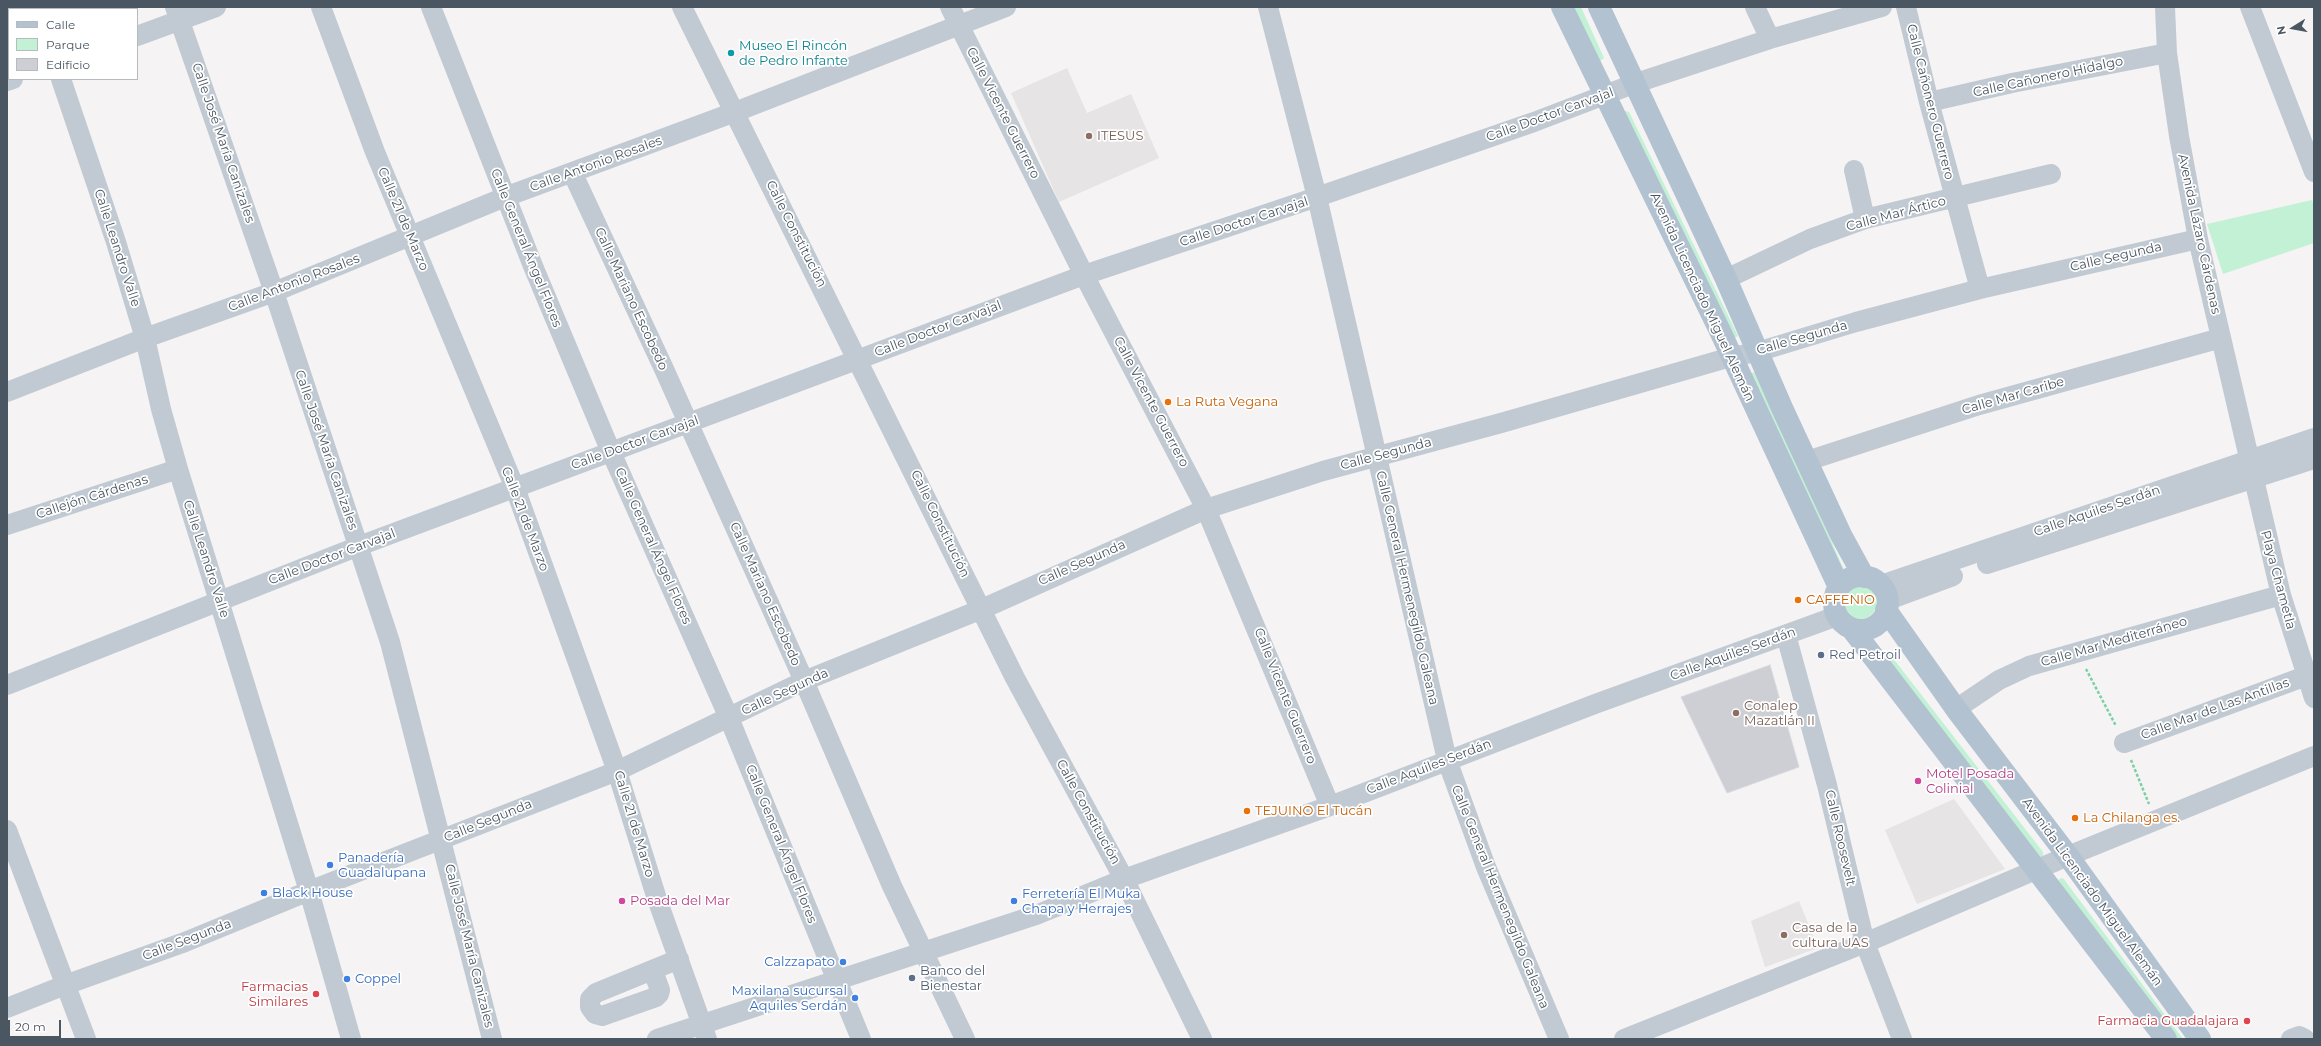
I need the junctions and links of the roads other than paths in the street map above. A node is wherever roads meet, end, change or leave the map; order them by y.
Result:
1 (216, 7) edge
2 (321, 7) edge
3 (431, 7) edge
4 (682, 7) edge
5 (950, 7) edge
6 (1006, 7) edge
7 (1268, 7) edge
8 (1562, 7) edge
9 (1599, 7) edge
10 (1755, 7) edge
11 (1882, 7) edge
12 (1906, 7) edge
13 (2165, 7) edge
14 (2250, 7) edge
15 (177, 14) edge
16 (1832, 14) edge
17 (959, 25) junction
18 (138, 35) edge
19 (1770, 39) junction
20 (2167, 53) junction
21 (61, 80) edge
22 (1636, 83) junction
23 (1604, 95) junction
24 (1929, 102) junction
25 (735, 112) junction
26 (1854, 170) dead end
27 (572, 172) junction
28 (2314, 172) edge
29 (2051, 174) dead end
30 (505, 197) junction
31 (1318, 197) junction
32 (1955, 198) junction
33 (1865, 219) junction
34 (411, 237) junction
35 (2198, 239) junction
36 (1084, 275) junction
37 (1726, 279) junction
38 (1980, 289) junction
39 (274, 292) junction
40 (145, 338) junction
41 (2221, 338) junction
42 (1757, 352) junction
43 (1731, 357) junction
44 (859, 360) junction
45 (7, 392) edge
46 (688, 424) junction
47 (2314, 438) edge
48 (611, 452) junction
49 (1377, 457) junction
50 (2314, 459) edge
51 (2248, 460) junction
52 (1807, 461) junction
53 (178, 469) junction
54 (2253, 479) junction
55 (515, 488) junction
56 (1206, 509) junction
57 (7, 525) edge
58 (359, 546) junction
59 (1840, 587) junction
60 (1880, 593) junction
61 (2281, 595) junction
62 (219, 601) junction
63 (982, 609) junction
64 (1845, 623) junction
65 (1786, 635) junction
66 (2306, 676) junction
67 (804, 681) junction
68 (7, 685) edge
69 (2314, 698) edge
70 (1956, 709) junction
71 (729, 718) junction
72 (2124, 743) dead end
73 (2314, 756) edge
74 (1447, 760) junction
75 (617, 771) junction
76 (1330, 806) junction
77 (7, 830) edge
78 (442, 840) junction
79 (2068, 856) junction
80 (2037, 869) junction
81 (1124, 879) junction
82 (309, 891) junction
83 (1864, 943) junction
84 (925, 952) junction
85 (679, 959) junction
86 (653, 971) dead end
87 (837, 981) junction
88 (65, 985) junction
89 (7, 1008) edge
90 (704, 1031) edge
91 (86, 1039) edge
92 (351, 1039) edge
93 (492, 1039) edge
94 (657, 1039) edge
95 (861, 1039) edge
96 (965, 1039) edge
97 (1202, 1039) edge
98 (1559, 1039) edge
99 (1624, 1039) edge
100 (1902, 1039) edge
101 (2166, 1039) edge
102 (2200, 1039) edge
103 (2291, 1039) edge
104 (2305, 1039) edge

1 - 15 street
2 - 34 street, Calle 21 de Marzo
3 - 30 street, Calle General Ángel Flores
4 - 25 street, Calle Constitución
5 - 17 street, Calle Vicente Guerrero
6 - 17 street, Calle Antonio Rosales
7 - 31 street, Calle General Hermenegildo Galeana
8 - 23 main road, Avenida Licenciado Miguel Alemán
9 - 22 main road, Avenida Licenciado Miguel Alemán
10 - 19 street
11 - 16 street, Calle Doctor Carvajal
12 - 24 street, Calle Cañonero Guerrero
13 - 20 street, Avenida Lázaro Cárdenas
14 - 28 street
15 - 18 street
15 - 39 street, Calle José María Canizales
16 - 19 street, Calle Doctor Carvajal
17 - 25 street, Calle Antonio Rosales
17 - 36 street, Calle Vicente Guerrero
19 - 22 street, Calle Doctor Carvajal
20 - 24 street, Calle Cañonero Hidalgo
20 - 35 street, Avenida Lázaro Cárdenas
21 - 40 street, Calle Leandro Valle
22 - 23 street, Calle Doctor Carvajal
22 - 37 main road, Avenida Licenciado Miguel Alemán
23 - 31 street, Calle Doctor Carvajal
23 - 43 main road, Avenida Licenciado Miguel Alemán
24 - 32 street, Calle Cañonero Guerrero
25 - 27 street, Calle Antonio Rosales
25 - 44 street, Calle Constitución
26 - 33 street
27 - 30 street, Calle Antonio Rosales
27 - 46 street, Calle Mariano Escobedo
29 - 32 street, Calle Mar Ártico
30 - 34 street, Calle Antonio Rosales
30 - 48 street, Calle General Ángel Flores
31 - 36 street, Calle Doctor Carvajal
31 - 49 street, Calle General Hermenegildo Galeana
32 - 33 street, Calle Mar Ártico
32 - 38 street, Calle Cañonero Guerrero
33 - 37 street, Calle Mar Ártico
34 - 39 street, Calle Antonio Rosales
34 - 55 street, Calle 21 de Marzo
35 - 38 street, Calle Segunda
35 - 41 street, Avenida Lázaro Cárdenas
36 - 44 street, Calle Doctor Carvajal
36 - 56 street, Calle Vicente Guerrero
37 - 42 main road, Avenida Licenciado Miguel Alemán
38 - 42 street, Calle Segunda
39 - 40 street, Calle Antonio Rosales
39 - 58 street, Calle José María Canizales
40 - 45 street, Calle Antonio Rosales
40 - 53 street, Calle Leandro Valle
41 - 51 street, Avenida Lázaro Cárdenas
41 - 52 street, Calle Mar Caribe
42 - 43 street, Calle Segunda
42 - 52 main road, Avenida Licenciado Miguel Alemán
43 - 49 street, Calle Segunda
43 - 59 main road, Avenida Licenciado Miguel Alemán
44 - 46 street, Calle Doctor Carvajal
44 - 63 street, Calle Constitución
46 - 48 street, Calle Doctor Carvajal
46 - 67 street, Calle Mariano Escobedo
47 - 51 street, Calle Aquiles Serdán
48 - 55 street, Calle Doctor Carvajal
48 - 71 street, Calle General Ángel Flores
49 - 56 street, Calle Segunda
49 - 74 street, Calle General Hermenegildo Galeana
50 - 54 street, Calle Aquiles Serdán
51 - 54 street, Playa Chametla
51 - 60 street, Calle Aquiles Serdán
52 - 60 main road, Avenida Licenciado Miguel Alemán
53 - 57 street, Callejón Cárdenas
53 - 62 street, Calle Leandro Valle
54 - 60 street, Calle Aquiles Serdán
54 - 61 street, Playa Chametla
55 - 58 street, Calle Doctor Carvajal
55 - 75 street, Calle 21 de Marzo
56 - 63 street, Calle Segunda
56 - 76 street, Calle Vicente Guerrero
58 - 62 street, Calle Doctor Carvajal
58 - 78 street, Calle José María Canizales
59 - 60 main road
59 - 64 main road
60 - 64 main road
60 - 70 main road, Avenida Licenciado Miguel Alemán
61 - 66 street, Playa Chametla
61 - 70 street, Calle Mar Mediterráneo
62 - 68 street, Calle Doctor Carvajal
62 - 82 street, Calle Leandro Valle
63 - 67 street, Calle Segunda
63 - 81 street, Calle Constitución
64 - 65 street, Calle Aquiles Serdán
64 - 80 main road
65 - 74 street, Calle Aquiles Serdán
65 - 83 street, Calle Roosevelt
66 - 69 street, Playa Chametla
66 - 72 street, Calle Mar de Las Antillas
67 - 71 street, Calle Segunda
67 - 84 street, Calle Mariano Escobedo
70 - 79 main road, Avenida Licenciado Miguel Alemán
71 - 75 street, Calle Segunda
71 - 87 street, Calle General Ángel Flores
73 - 79 street
74 - 76 street, Calle Aquiles Serdán
74 - 98 street, Calle General Hermenegildo Galeana
75 - 78 street, Calle Segunda
75 - 85 street, Calle 21 de Marzo
76 - 81 street, Calle Aquiles Serdán
77 - 88 street
78 - 82 street, Calle Segunda
78 - 93 street, Calle José María Canizales
79 - 80 street
79 - 102 main road, Avenida Licenciado Miguel Alemán
80 - 83 street
80 - 101 main road
81 - 84 street, Calle Aquiles Serdán
81 - 97 street, Calle Constitución
82 - 88 street, Calle Segunda
82 - 92 street, Calle Leandro Valle
83 - 99 street
83 - 100 street, Calle Roosevelt
84 - 87 street, Calle Aquiles Serdán
84 - 96 street, Calle Mariano Escobedo
85 - 86 street
85 - 90 street, Calle 21 de Marzo
87 - 90 street, Calle Aquiles Serdán
87 - 95 street, Calle General Ángel Flores
88 - 89 street, Calle Segunda
88 - 91 street
90 - 94 street, Calle Aquiles Serdán
103 - 104 street

